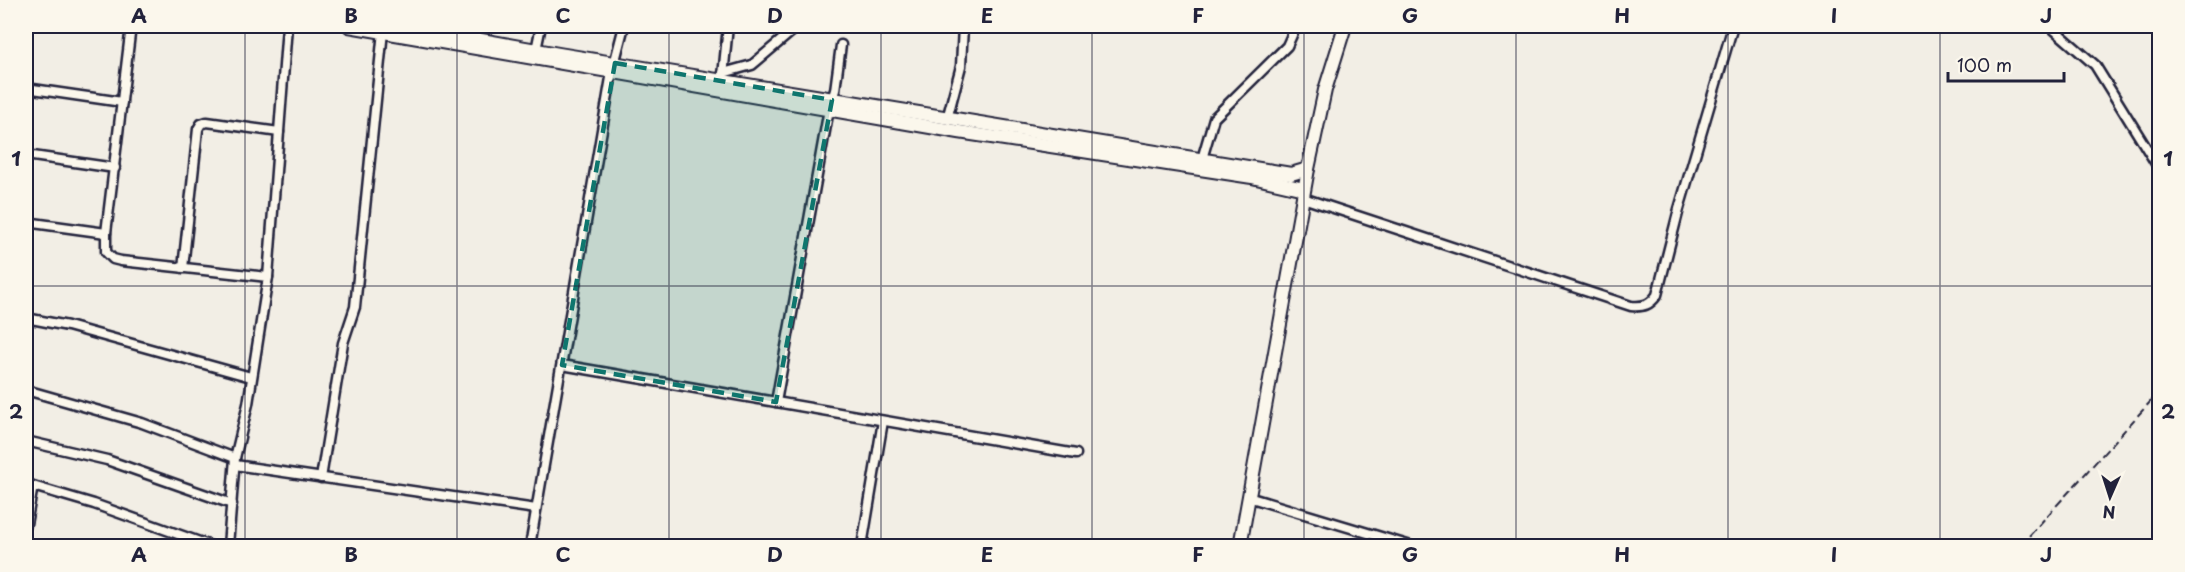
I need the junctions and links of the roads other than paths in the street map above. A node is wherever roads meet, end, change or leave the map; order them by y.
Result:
1 (131, 26) edge
2 (287, 26) edge
3 (349, 26) edge
4 (404, 26) edge
5 (541, 26) edge
6 (624, 26) edge
7 (728, 26) edge
8 (792, 26) edge
9 (963, 26) edge
10 (1296, 26) edge
11 (1345, 26) edge
12 (1733, 26) edge
13 (2050, 26) edge
14 (383, 31) junction
15 (841, 45) dead end
16 (536, 50) junction
17 (613, 68) junction
18 (723, 76) junction
19 (26, 88) edge
20 (122, 102) junction
21 (831, 104) junction
22 (947, 119) junction
23 (279, 132) junction
24 (26, 155) edge
25 (1202, 159) junction
26 (115, 168) junction
27 (1308, 169) junction
28 (2160, 170) edge
29 (1304, 193) junction
30 (26, 222) edge
31 (106, 233) junction
32 (183, 268) junction
33 (268, 276) junction
34 (26, 318) edge
35 (562, 365) junction
36 (251, 377) junction
37 (26, 390) edge
38 (776, 402) junction
39 (883, 421) junction
40 (26, 441) edge
41 (1076, 454) dead end
42 (235, 462) junction
43 (321, 478) junction
44 (29, 485) edge
45 (1248, 497) junction
46 (232, 504) junction
47 (536, 509) junction
48 (26, 524) edge
49 (211, 546) edge
50 (228, 546) edge
51 (530, 546) edge
52 (862, 546) edge
53 (1239, 546) edge
54 (1412, 546) edge

1 - 20 street
2 - 23 street
3 - 14 street
4 - 16 street
5 - 16 street
6 - 17 street
7 - 18 street
8 - 18 street
9 - 22 street
10 - 25 street
11 - 27 street
12 - 29 street
13 - 28 street
14 - 17 street
14 - 43 street
15 - 21 street
16 - 17 street
17 - 18 street
17 - 21 street
17 - 35 street
18 - 21 street
19 - 20 street
20 - 26 street
21 - 22 street
21 - 29 street
21 - 38 street
22 - 25 street
23 - 32 street
23 - 33 street
24 - 26 street
25 - 27 street
26 - 31 street
27 - 29 street
29 - 45 street
30 - 31 street
31 - 32 street
32 - 33 street
33 - 36 street
34 - 36 street
35 - 38 street
35 - 47 street
36 - 42 street
37 - 42 street
38 - 39 street
39 - 41 street
39 - 52 street
40 - 46 street
42 - 43 street
42 - 46 street
43 - 47 street
44 - 48 street
44 - 49 street
45 - 53 street
45 - 54 street
46 - 50 street
47 - 51 street

